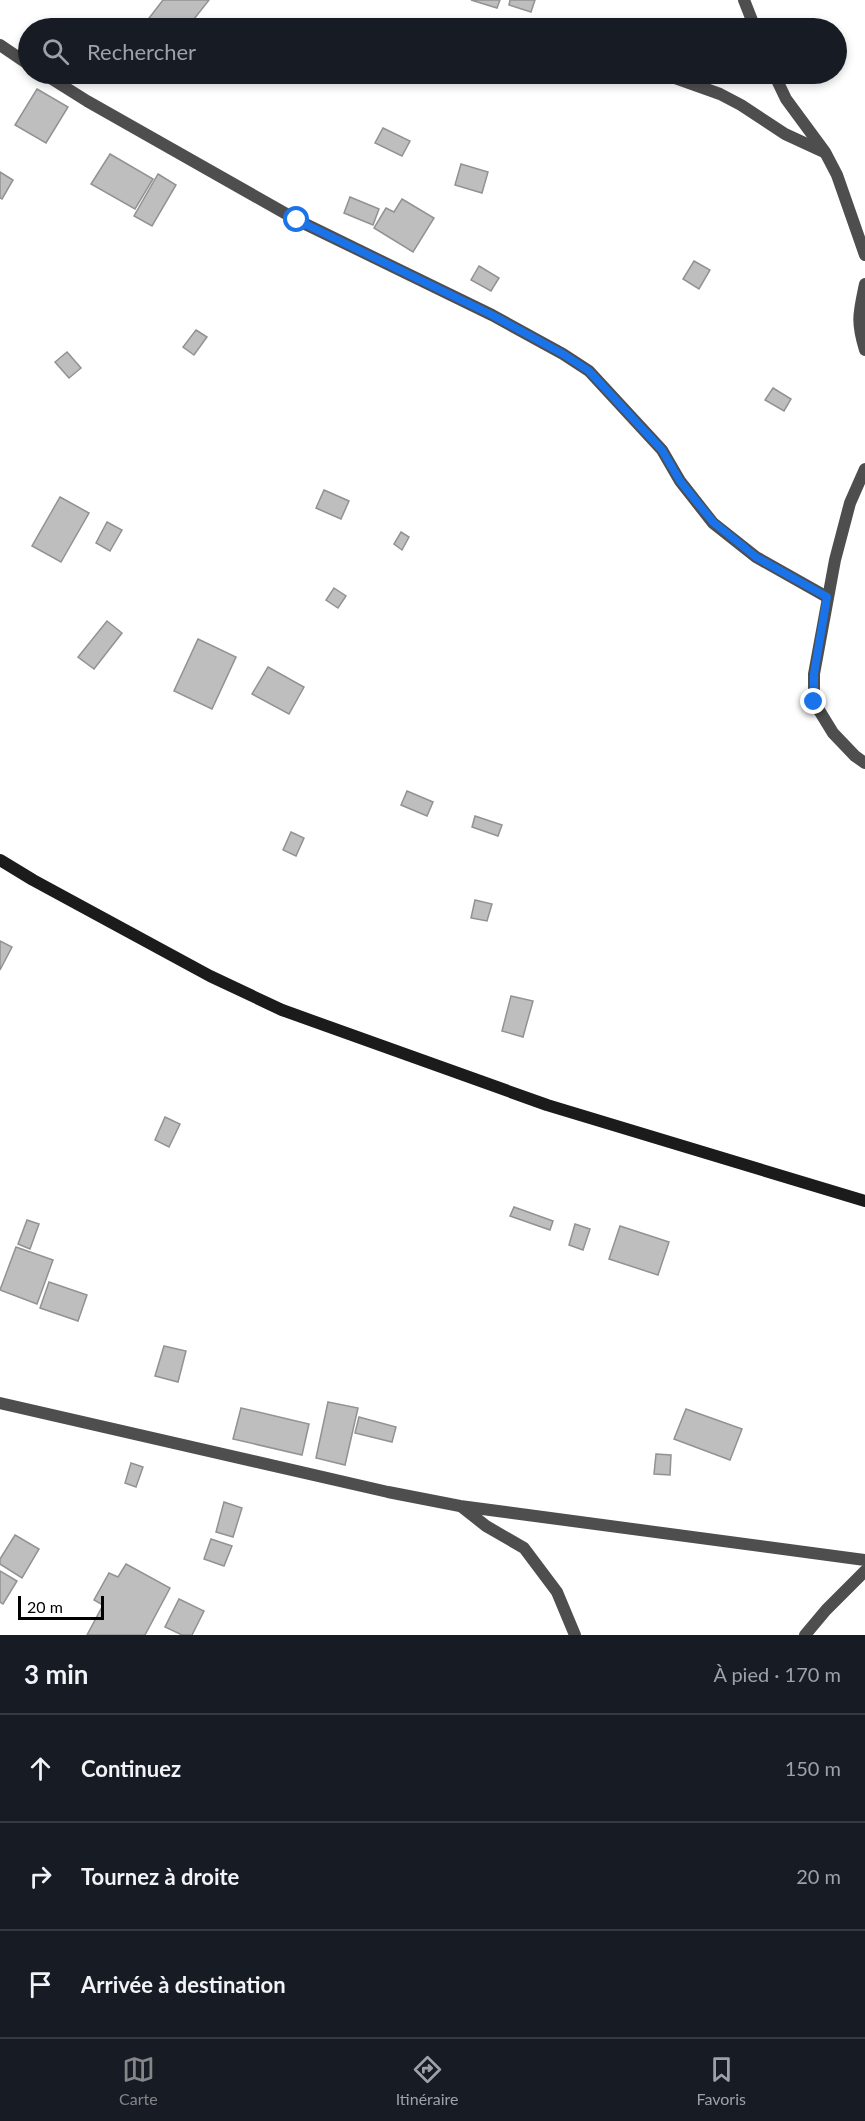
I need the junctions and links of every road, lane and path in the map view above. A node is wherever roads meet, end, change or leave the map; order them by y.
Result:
1 (744, 0) edge
2 (751, 18) edge
3 (0, 45) edge
4 (18, 57) edge
5 (59, 84) edge
6 (692, 84) edge
7 (779, 84) edge
8 (825, 152) junction
9 (865, 255) edge
10 (865, 284) edge
11 (865, 350) edge
12 (865, 469) edge
13 (827, 597) junction
14 (865, 763) edge
15 (0, 860) edge
16 (865, 1201) edge
17 (0, 1403) edge
18 (460, 1506) junction
19 (865, 1560) edge
20 (865, 1571) edge
21 (575, 1635) edge
22 (805, 1635) edge

1 - 2 street
3 - 4 street
5 - 13 street
6 - 8 street
7 - 8 street
8 - 9 street
10 - 11 street
12 - 13 street
13 - 14 street
15 - 16 street
17 - 18 street
18 - 19 street
18 - 21 street
20 - 22 street

